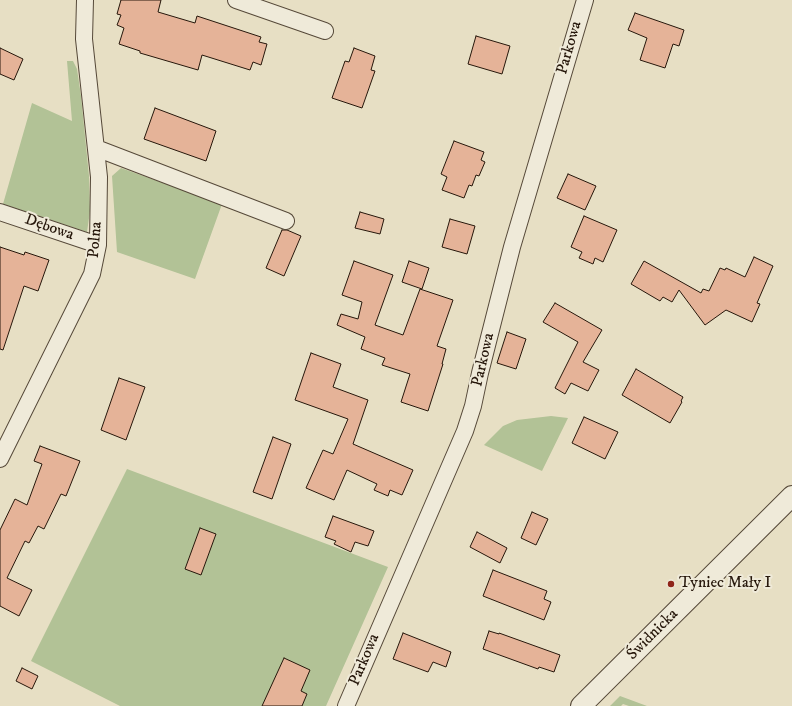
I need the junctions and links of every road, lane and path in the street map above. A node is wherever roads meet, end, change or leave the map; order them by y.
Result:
1 (85, 0) edge
2 (236, 0) edge
3 (585, 0) edge
4 (325, 31) dead end
5 (96, 148) junction
6 (0, 212) edge
7 (286, 221) dead end
8 (98, 245) junction
9 (0, 459) edge
10 (792, 496) edge
11 (346, 706) edge
12 (581, 706) edge

1 - 5 street, Polna
2 - 4 street
3 - 11 street, Parkowa
5 - 7 street
5 - 8 street, Polna
6 - 8 street, Dębowa
8 - 9 street, Polna
10 - 12 street, Świdnicka

